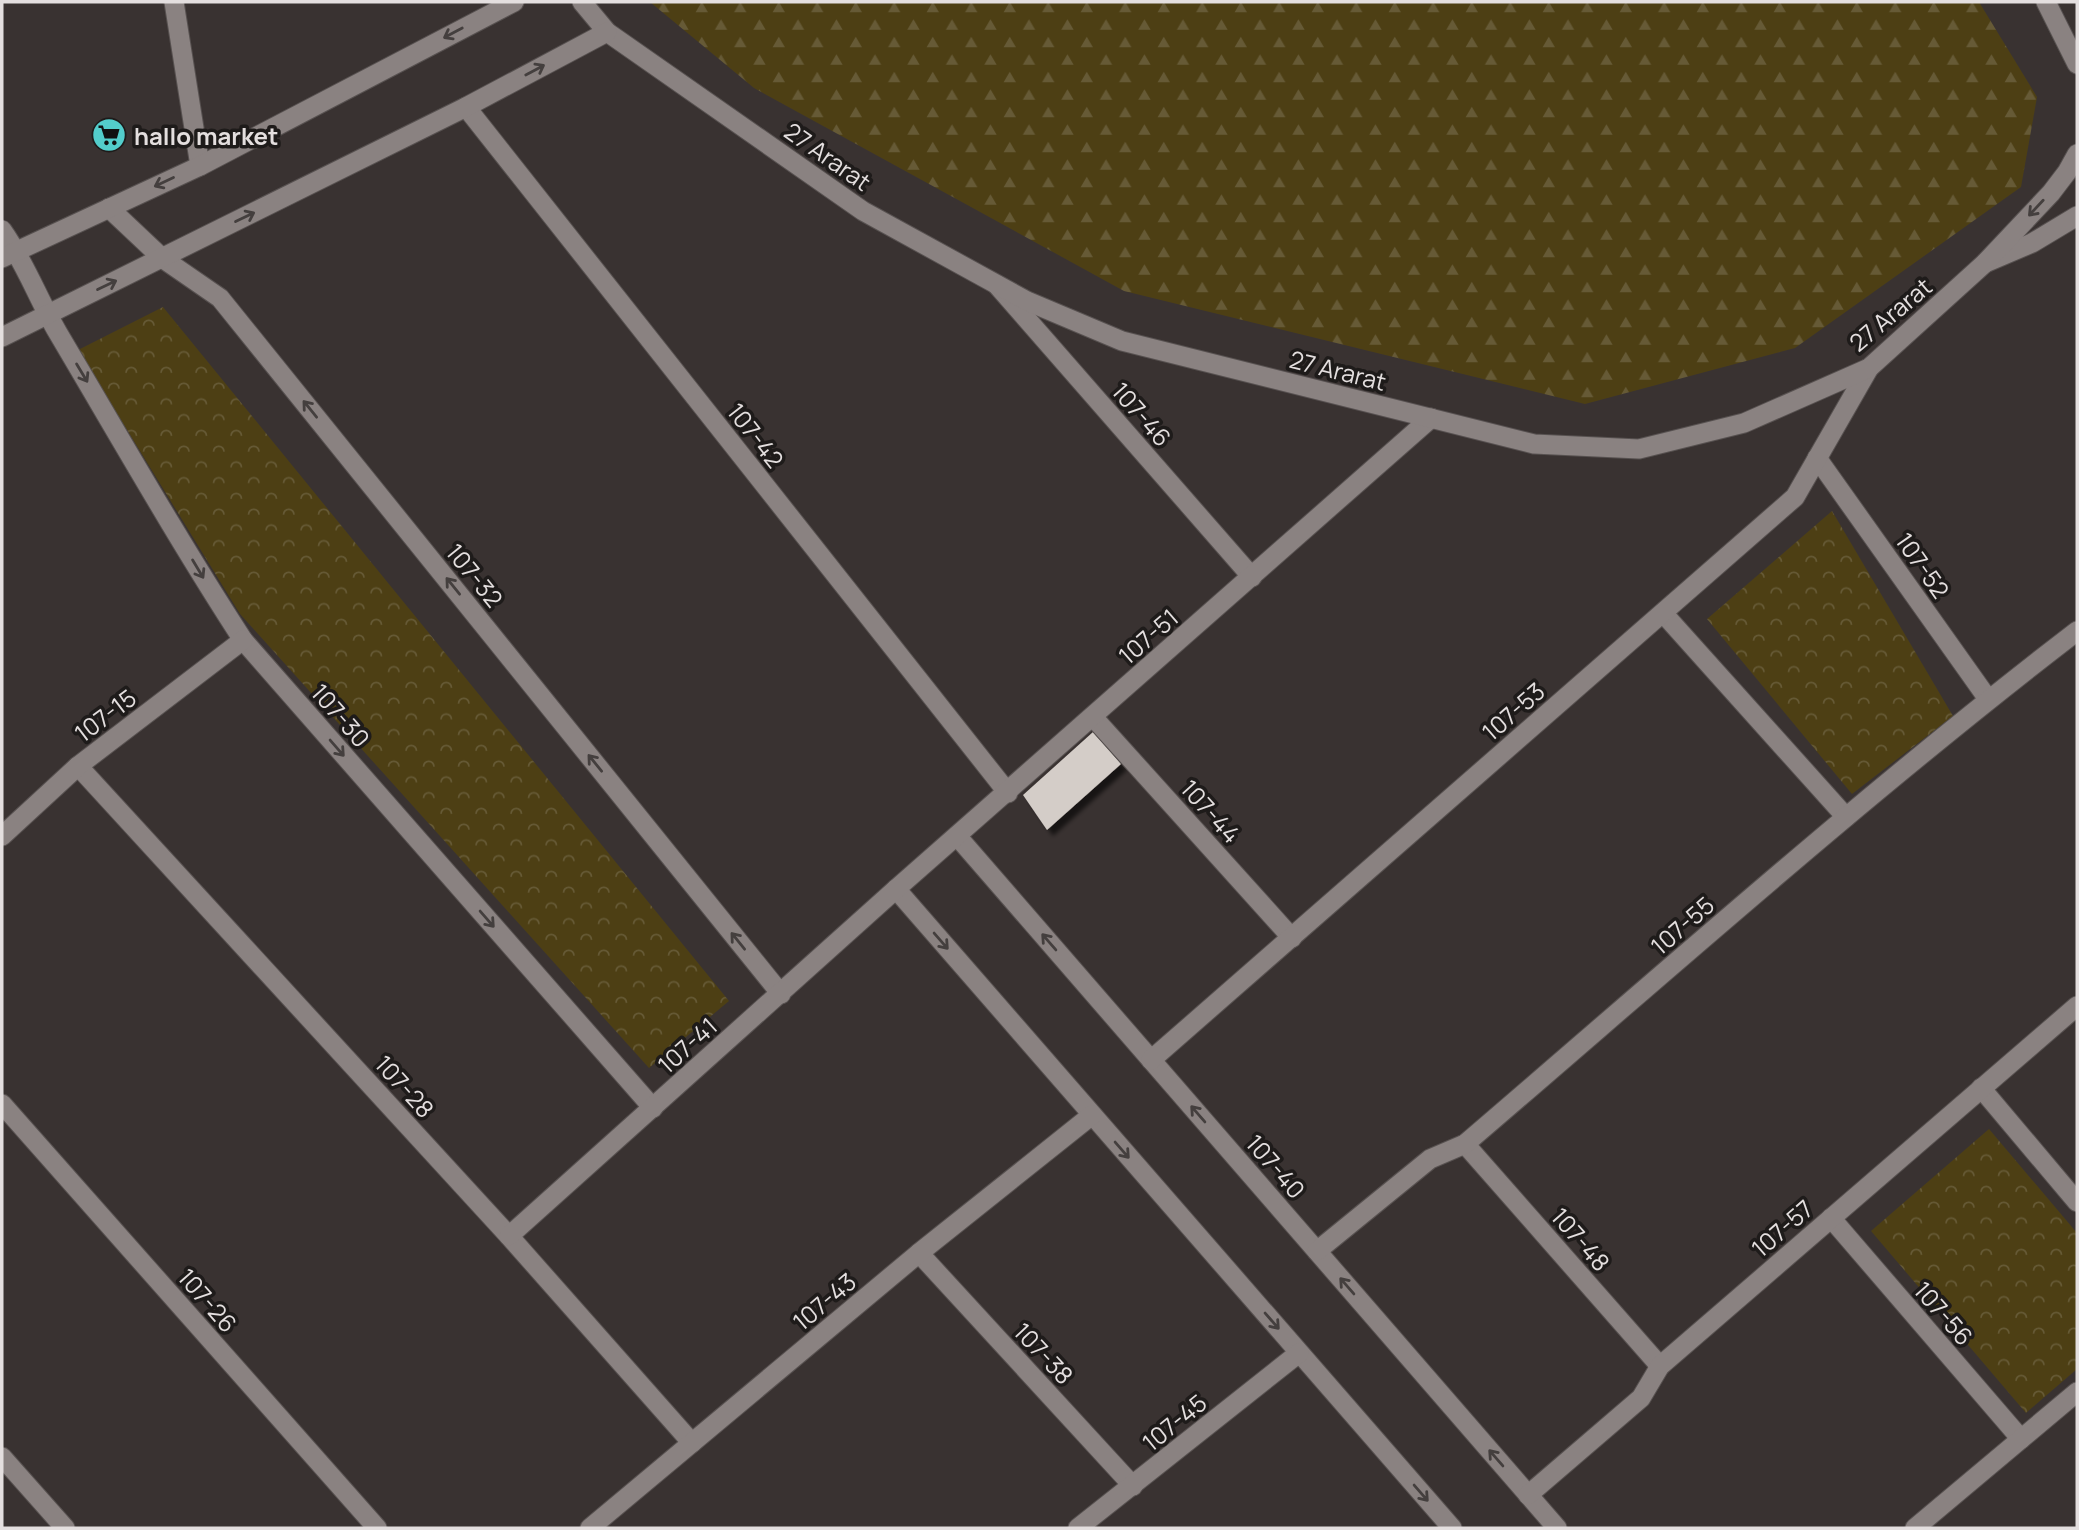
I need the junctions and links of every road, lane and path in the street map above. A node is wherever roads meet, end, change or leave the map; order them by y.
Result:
1 (174, 2) edge
2 (514, 2) edge
3 (582, 2) edge
4 (2046, 2) edge
5 (607, 32) junction
6 (2077, 64) edge
7 (466, 107) junction
8 (2077, 154) edge
9 (200, 166) junction
10 (109, 208) junction
11 (2077, 216) edge
12 (2, 230) edge
13 (10, 255) edge
14 (162, 258) junction
15 (1985, 262) junction
16 (995, 283) junction
17 (47, 314) junction
18 (2, 337) edge
19 (1869, 368) junction
20 (1431, 418) junction
21 (1817, 458) junction
22 (1252, 577) junction
23 (1663, 613) junction
24 (2077, 631) edge
25 (243, 640) junction
26 (1988, 699) junction
27 (1093, 717) junction
28 (78, 766) junction
29 (1008, 793) junction
30 (1846, 817) junction
31 (2, 836) edge
32 (957, 836) junction
33 (896, 889) junction
34 (1292, 938) junction
35 (781, 994) junction
36 (2077, 1006) edge
37 (1151, 1060) junction
38 (1981, 1088) junction
39 (2, 1104) edge
40 (653, 1108) junction
41 (1092, 1115) junction
42 (1465, 1144) junction
43 (2077, 1202) edge
44 (1831, 1218) junction
45 (509, 1236) junction
46 (1317, 1251) junction
47 (919, 1253) junction
48 (1299, 1353) junction
49 (1660, 1366) junction
50 (2077, 1392) edge
51 (2021, 1440) junction
52 (692, 1443) junction
53 (2, 1457) edge
54 (1133, 1486) junction
55 (1528, 1495) junction
56 (65, 1528) edge
57 (377, 1528) edge
58 (590, 1528) edge
59 (1078, 1528) edge
60 (1452, 1528) edge
61 (1557, 1528) edge
62 (1915, 1528) edge

1 - 9 street
2 -> 9 street
3 - 5 street, 27 Ararat
4 - 6 street
7 -> 5 street
5 - 16 street, 27 Ararat
14 -> 7 street
7 - 29 street, 107-42
8 -> 15 street, 27 Ararat
9 -> 10 street
10 - 13 street
10 - 14 street, 107-32
11 - 15 street
12 - 13 street, 107-30
13 - 17 street, 107-30
17 -> 14 street
35 -> 14 street, 107-32
15 - 19 street, 27 Ararat
16 - 20 street, 27 Ararat
16 - 22 street, 107-46
17 - 18 street
17 -> 25 street, 107-30
19 - 20 street, 27 Ararat
19 - 21 street, 107-53
20 - 22 street, 107-51
21 - 23 street, 107-53
21 - 26 street, 107-52
22 - 27 street, 107-51
23 - 30 street
23 - 34 street, 107-53
24 - 26 street, 107-55
25 - 28 street, 107-15
25 -> 40 street, 107-30
26 - 30 street, 107-55
27 - 29 street, 107-51
27 - 34 street, 107-44
28 - 31 street, 107-15
28 - 45 street, 107-28
29 - 32 street, 107-51
30 - 42 street, 107-55
32 - 33 street, 107-51
37 -> 32 street, 107-40
33 - 35 street, 107-41
33 -> 41 street
34 - 37 street, 107-53
35 - 40 street, 107-41
36 - 38 street, 107-57
46 -> 37 street, 107-40
38 - 43 street
38 - 44 street, 107-57
39 - 57 street, 107-26
40 - 45 street, 107-41
41 - 47 street, 107-43
41 -> 48 street
42 - 46 street, 107-55
42 - 49 street, 107-48
44 - 49 street, 107-57
44 - 51 street, 107-56
45 - 52 street, 107-28
55 -> 46 street, 107-40
47 - 52 street, 107-43
47 - 54 street, 107-38
48 - 54 street, 107-45
48 -> 60 street
49 - 55 street, 107-57
50 - 51 street
51 - 62 street
52 - 58 street, 107-43
53 - 56 street
54 - 59 street, 107-45
55 - 61 street, 107-40

